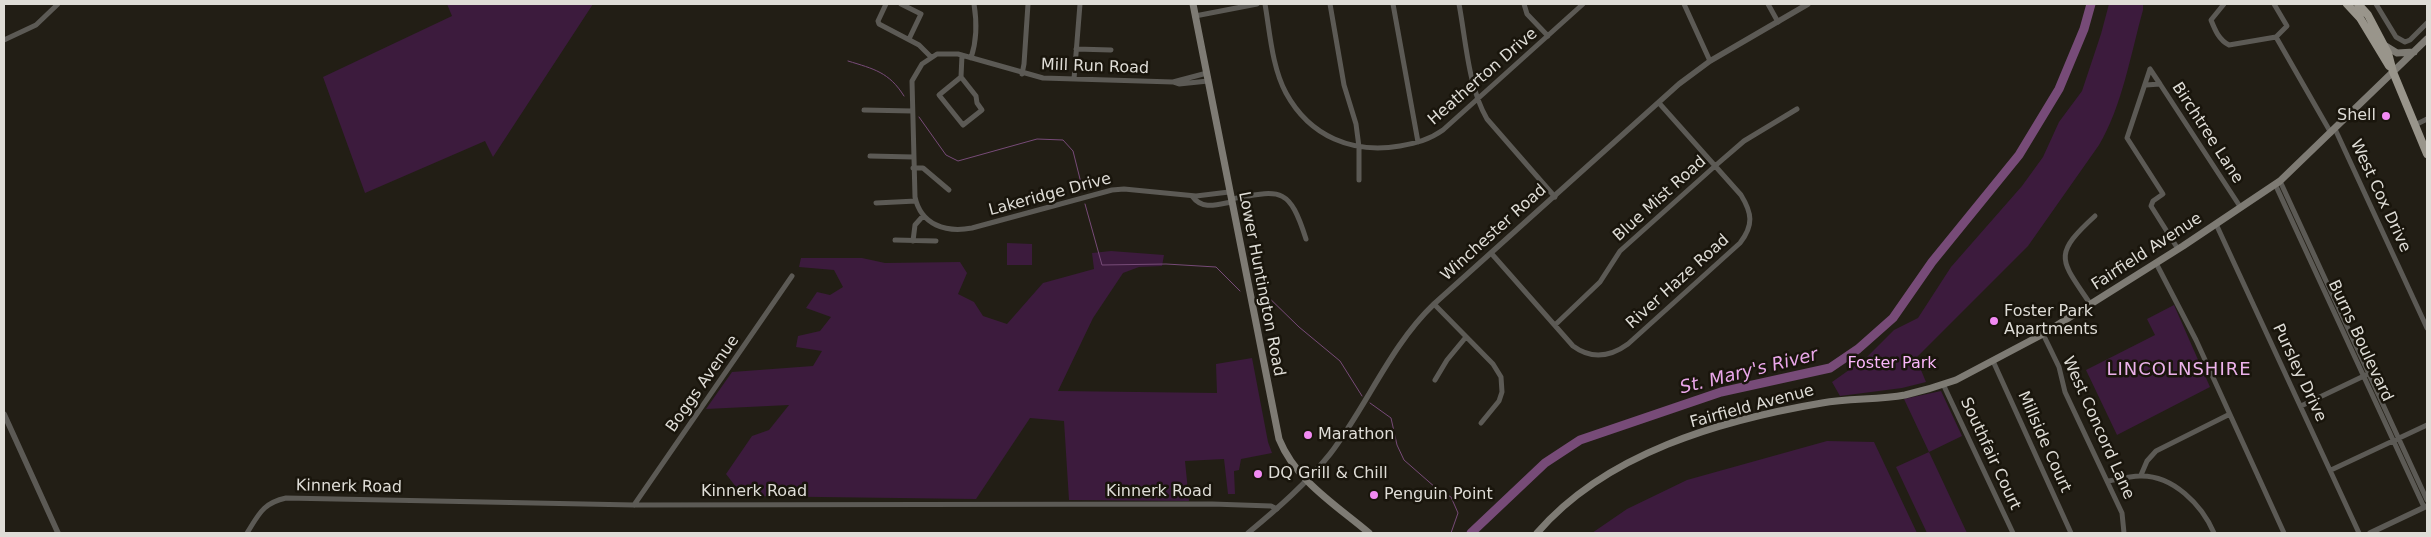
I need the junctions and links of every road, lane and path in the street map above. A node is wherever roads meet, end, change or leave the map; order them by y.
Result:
1 (58, 4) edge
2 (886, 4) edge
3 (901, 4) edge
4 (974, 4) edge
5 (1028, 4) edge
6 (1080, 4) edge
7 (1193, 4) edge
8 (1257, 4) edge
9 (1264, 4) edge
10 (1330, 4) edge
11 (1393, 4) edge
12 (1459, 4) edge
13 (1524, 4) edge
14 (1583, 4) edge
15 (1684, 4) edge
16 (1768, 4) edge
17 (1808, 4) edge
18 (2224, 4) edge
19 (2274, 4) edge
20 (2347, 4) edge
21 (2358, 4) edge
22 (2376, 4) edge
23 (1196, 16) junction
24 (1778, 22) junction
25 (2427, 23) edge
26 (1548, 36) junction
27 (2276, 37) junction
28 (908, 39) junction
29 (2427, 39) edge
30 (4, 40) edge
31 (2384, 46) junction
32 (1076, 49) junction
33 (1111, 50) dead end
34 (2414, 52) junction
35 (962, 55) junction
36 (930, 57) junction
37 (971, 58) junction
38 (1710, 61) junction
39 (2393, 72) junction
40 (1207, 73) junction
41 (1022, 74) junction
42 (961, 77) junction
43 (1074, 79) junction
44 (1208, 81) junction
45 (1173, 82) junction
46 (2160, 84) junction
47 (2146, 85) junction
48 (1478, 99) junction
49 (1659, 103) junction
50 (1797, 109) dead end
51 (864, 110) dead end
52 (912, 110) junction
53 (2427, 119) edge
54 (2415, 125) junction
55 (2333, 131) junction
56 (1418, 142) junction
57 (1359, 147) junction
58 (2427, 154) edge
59 (870, 156) dead end
60 (913, 157) junction
61 (1715, 166) junction
62 (914, 168) junction
63 (1359, 180) dead end
64 (2278, 183) junction
65 (949, 190) dead end
66 (1192, 196) junction
67 (1555, 197) junction
68 (1231, 198) junction
69 (916, 201) junction
70 (876, 203) dead end
71 (2241, 208) junction
72 (922, 214) junction
73 (2095, 216) dead end
74 (2216, 224) junction
75 (1306, 239) dead end
76 (895, 240) dead end
77 (913, 241) junction
78 (936, 241) dead end
79 (2178, 249) junction
80 (1491, 253) junction
81 (2156, 263) junction
82 (792, 276) dead end
83 (1434, 304) junction
84 (2091, 305) junction
85 (1555, 325) junction
86 (2427, 328) edge
87 (2043, 334) junction
88 (1466, 338) junction
89 (1993, 361) junction
90 (2366, 375) junction
91 (1435, 380) dead end
92 (1943, 384) junction
93 (2301, 406) junction
94 (4, 414) edge
95 (2228, 415) junction
96 (1481, 423) dead end
97 (2427, 425) edge
98 (2395, 440) junction
99 (2331, 470) junction
100 (2141, 476) junction
101 (1306, 481) junction
102 (2109, 481) junction
103 (2427, 500) edge
104 (634, 505) junction
105 (2426, 507) edge
106 (1276, 509) junction
107 (58, 533) edge
108 (247, 533) edge
109 (1248, 533) edge
110 (1369, 533) edge
111 (1538, 533) edge
112 (2013, 533) edge
113 (2071, 533) edge
114 (2124, 533) edge
115 (2214, 533) edge
116 (2284, 533) edge
117 (2359, 533) edge
118 (2370, 533) edge

1 - 30 street
2 - 28 street
3 - 28 street
4 - 37 street
5 - 41 street
6 - 32 street
7 - 23 main road, Lower Huntington Road
8 - 23 street
9 - 57 street, Heatherton Drive
10 - 57 street
11 - 56 street
12 - 48 street
13 - 26 street
14 - 26 street, Heatherton Drive
15 - 38 street
16 - 24 street
17 - 24 street, Winchester Road
18 - 27 street
19 - 27 street
20 - 39 main road
21 - 31 main road
22 - 25 street
23 - 40 main road, Lower Huntington Road
24 - 38 street, Winchester Road
26 - 48 street, Heatherton Drive
27 - 55 street, West Cox Drive
28 - 36 street
29 - 34 main road, Fairfield Avenue
31 - 34 main road
31 - 39 main road
32 - 33 street
32 - 43 street
34 - 39 main road, Fairfield Avenue
35 - 36 street, Mill Run Road
35 - 37 street, Mill Run Road
35 - 42 street
36 - 52 street
37 - 41 street, Mill Run Road
38 - 49 street, Winchester Road
39 - 54 main road
39 - 55 main road, Fairfield Avenue
40 - 44 main road, Lower Huntington Road
40 - 45 street, Mill Run Road
41 - 43 street, Mill Run Road
42 - 42 street
43 - 45 street, Mill Run Road
44 - 45 street, Mill Run Road
44 - 68 main road, Lower Huntington Road
46 - 47 street, Birchtree Lane
46 - 47 street
46 - 71 street, Birchtree Lane
47 - 79 street
48 - 56 street, Heatherton Drive
48 - 67 street
49 - 61 street
49 - 67 street, Winchester Road
50 - 61 street, Blue Mist Road
51 - 52 street
52 - 60 street
53 - 54 street
54 - 58 main road
55 - 64 main road, Fairfield Avenue
55 - 86 street, West Cox Drive
56 - 57 street, Heatherton Drive
57 - 63 street
59 - 60 street
60 - 62 street
61 - 85 street, Blue Mist Road
61 - 85 street, River Haze Road
62 - 65 street
62 - 69 street
64 - 71 main road, Fairfield Avenue
64 - 90 street, Burns Boulevard
66 - 68 street, Lakeridge Drive
66 - 68 street, Lakeridge Drive
66 - 72 street, Lakeridge Drive
67 - 80 street, Winchester Road
68 - 75 street
68 - 101 main road, Lower Huntington Road
69 - 70 street
69 - 72 street
71 - 74 main road, Fairfield Avenue
72 - 77 street
73 - 84 street
74 - 79 main road, Fairfield Avenue
74 - 93 street, Pursley Drive
76 - 77 street
77 - 78 street
79 - 81 main road, Fairfield Avenue
80 - 83 street, Winchester Road
80 - 85 street, River Haze Road
81 - 84 main road, Fairfield Avenue
81 - 95 street
82 - 104 street, Boggs Avenue
83 - 88 street
83 - 101 street, Winchester Road
84 - 87 main road, Fairfield Avenue
87 - 89 main road, Fairfield Avenue
87 - 102 street, West Concord Lane
88 - 91 street
88 - 96 street
89 - 92 main road, Fairfield Avenue
89 - 113 street, Millside Court
90 - 93 street
90 - 98 street, Burns Boulevard
92 - 111 main road, Fairfield Avenue
92 - 112 street, Southfair Court
93 - 99 street, Pursley Drive
94 - 107 street
95 - 100 street
95 - 116 street
97 - 98 street
98 - 99 street
98 - 103 street, Burns Boulevard
98 - 105 street, Burns Boulevard
99 - 117 street, Pursley Drive
100 - 102 street
100 - 115 street
101 - 106 street, Winchester Road
101 - 110 main road, Lower Huntington Road
102 - 114 street, West Concord Lane
104 - 106 street, Kinnerk Road
104 - 108 street, Kinnerk Road
105 - 118 street
106 - 109 street, Winchester Road

